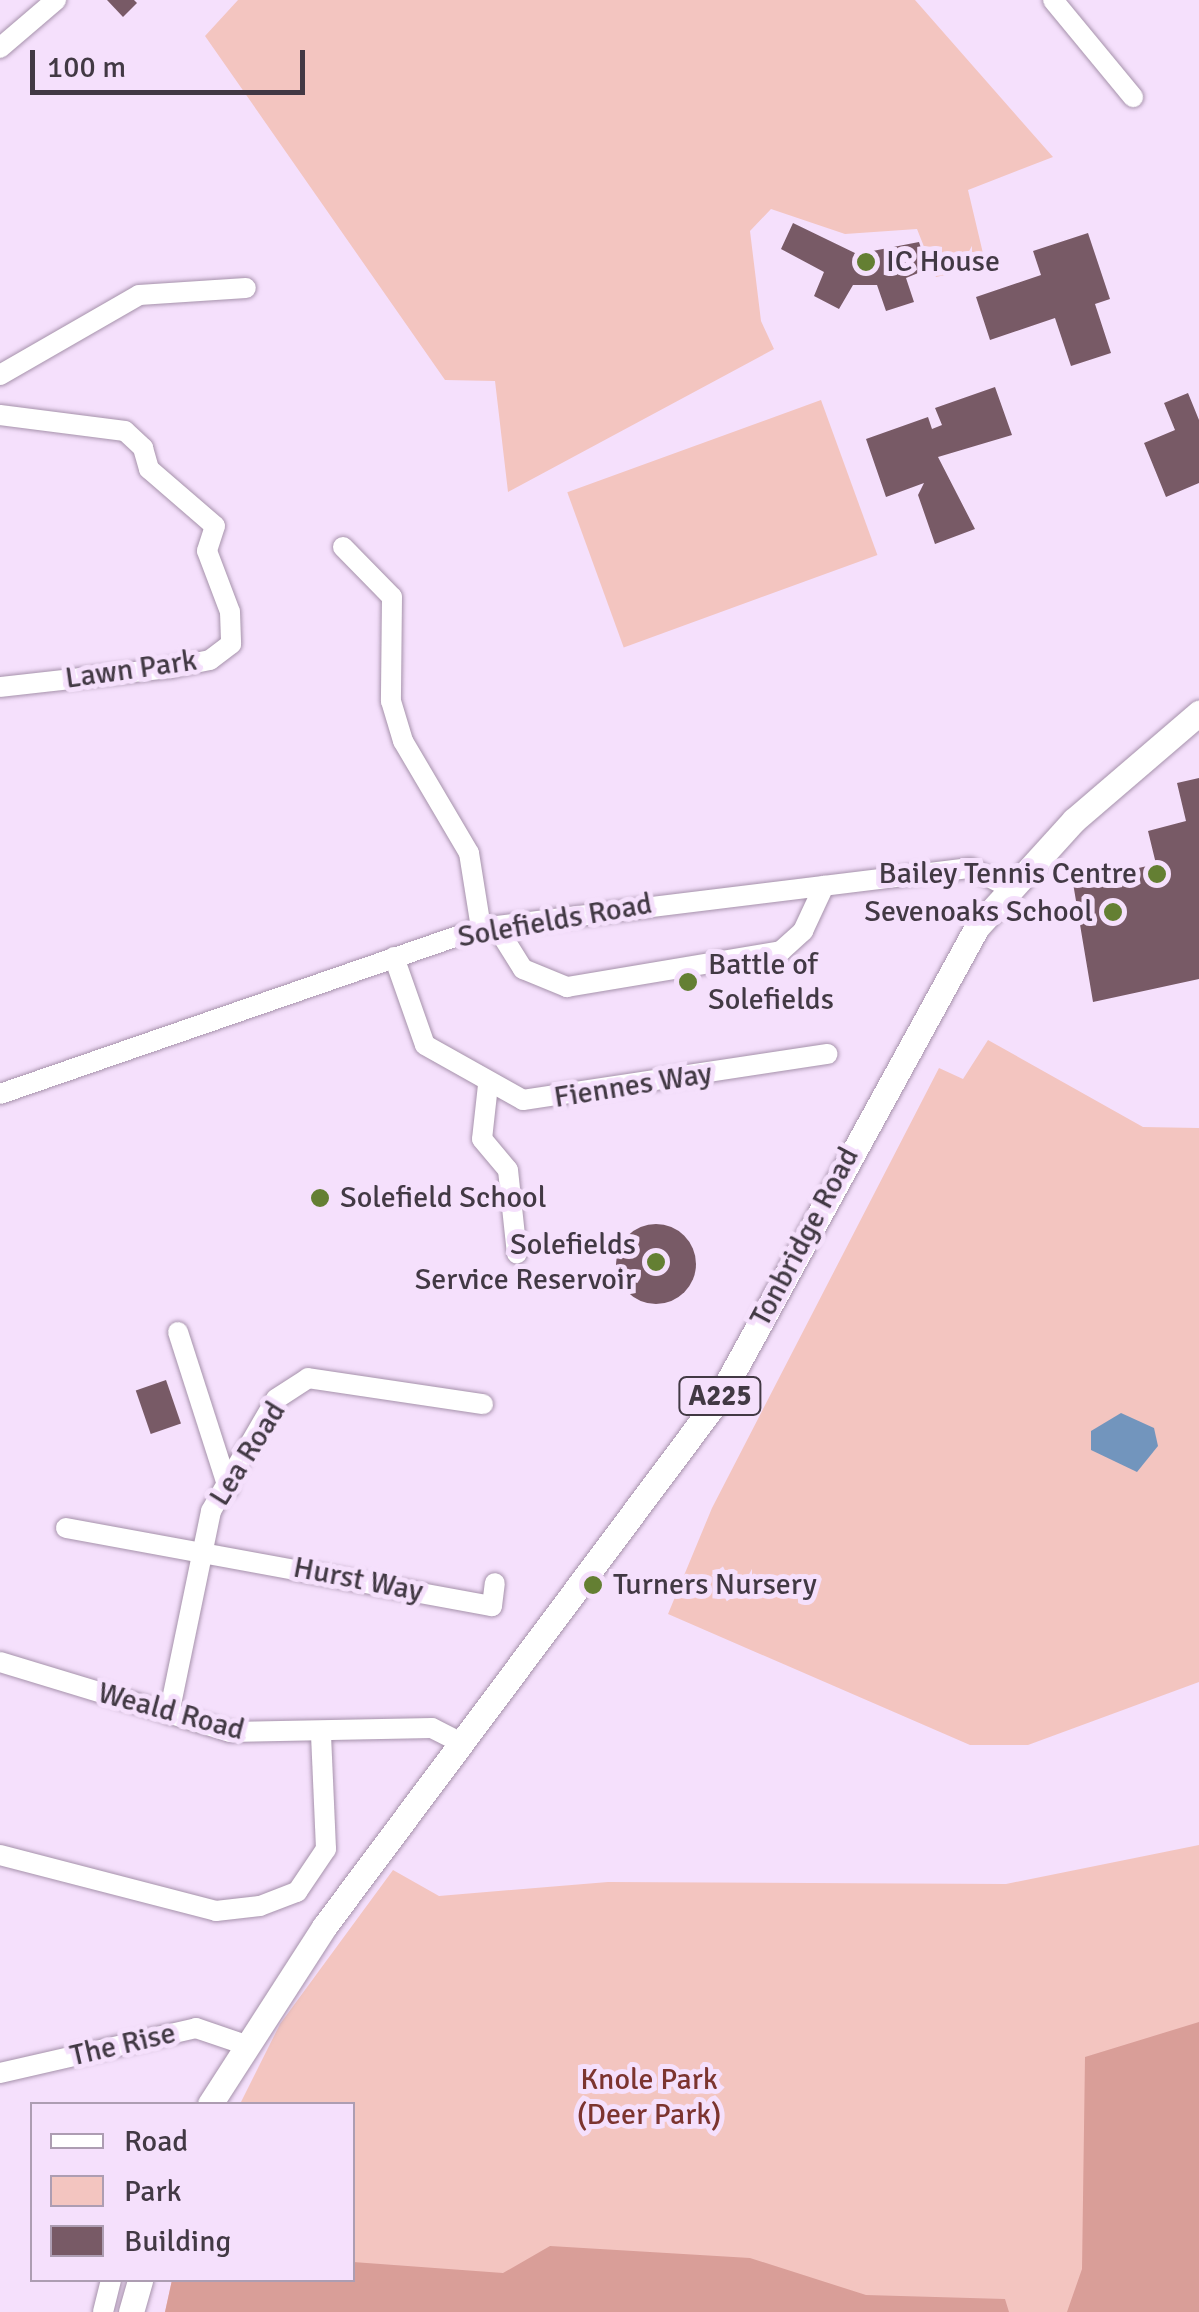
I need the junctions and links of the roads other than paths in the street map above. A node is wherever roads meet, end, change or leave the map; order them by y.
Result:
1 (56, 0) edge
2 (1054, 0) edge
3 (0, 48) edge
4 (1133, 96) dead end
5 (246, 288) dead end
6 (0, 375) edge
7 (0, 415) edge
8 (344, 547) dead end
9 (0, 687) edge
10 (1199, 713) edge
11 (824, 886) junction
12 (1009, 887) junction
13 (488, 927) junction
14 (394, 956) junction
15 (828, 1054) dead end
16 (488, 1085) junction
17 (0, 1094) edge
18 (517, 1254) dead end
19 (178, 1332) dead end
20 (483, 1404) dead end
21 (228, 1488) junction
22 (66, 1528) dead end
23 (200, 1549) junction
24 (494, 1582) dead end
25 (0, 1662) edge
26 (169, 1714) junction
27 (321, 1734) junction
28 (462, 1743) junction
29 (0, 1855) edge
30 (243, 2044) junction
31 (0, 2073) edge
32 (211, 2102) edge
33 (110, 2282) edge
34 (139, 2282) edge
35 (103, 2312) edge
36 (131, 2312) edge

1 - 3 street
2 - 4 street
5 - 6 street
7 - 9 street, Lawn Park
8 - 13 street
10 - 12 main road, Tonbridge Road / A225
11 - 12 street, Solefields Road
11 - 13 street, Solefields Road
11 - 13 street
12 - 28 main road, Tonbridge Road / A225
13 - 14 street, Solefields Road
14 - 16 street, Fiennes Way
14 - 17 street, Solefields Road
15 - 16 street, Fiennes Way
16 - 18 street
19 - 21 street
20 - 21 street, Lea Road
21 - 23 street, Lea Road
22 - 23 street, Hurst Way
23 - 24 street, Hurst Way
23 - 26 street, Lea Road
25 - 26 street, Weald Road
26 - 27 street, Weald Road
27 - 28 street, Weald Road
27 - 29 street
28 - 30 main road, Tonbridge Road / A225
30 - 31 street, The Rise
30 - 32 main road, A225
33 - 35 street
34 - 36 main road

